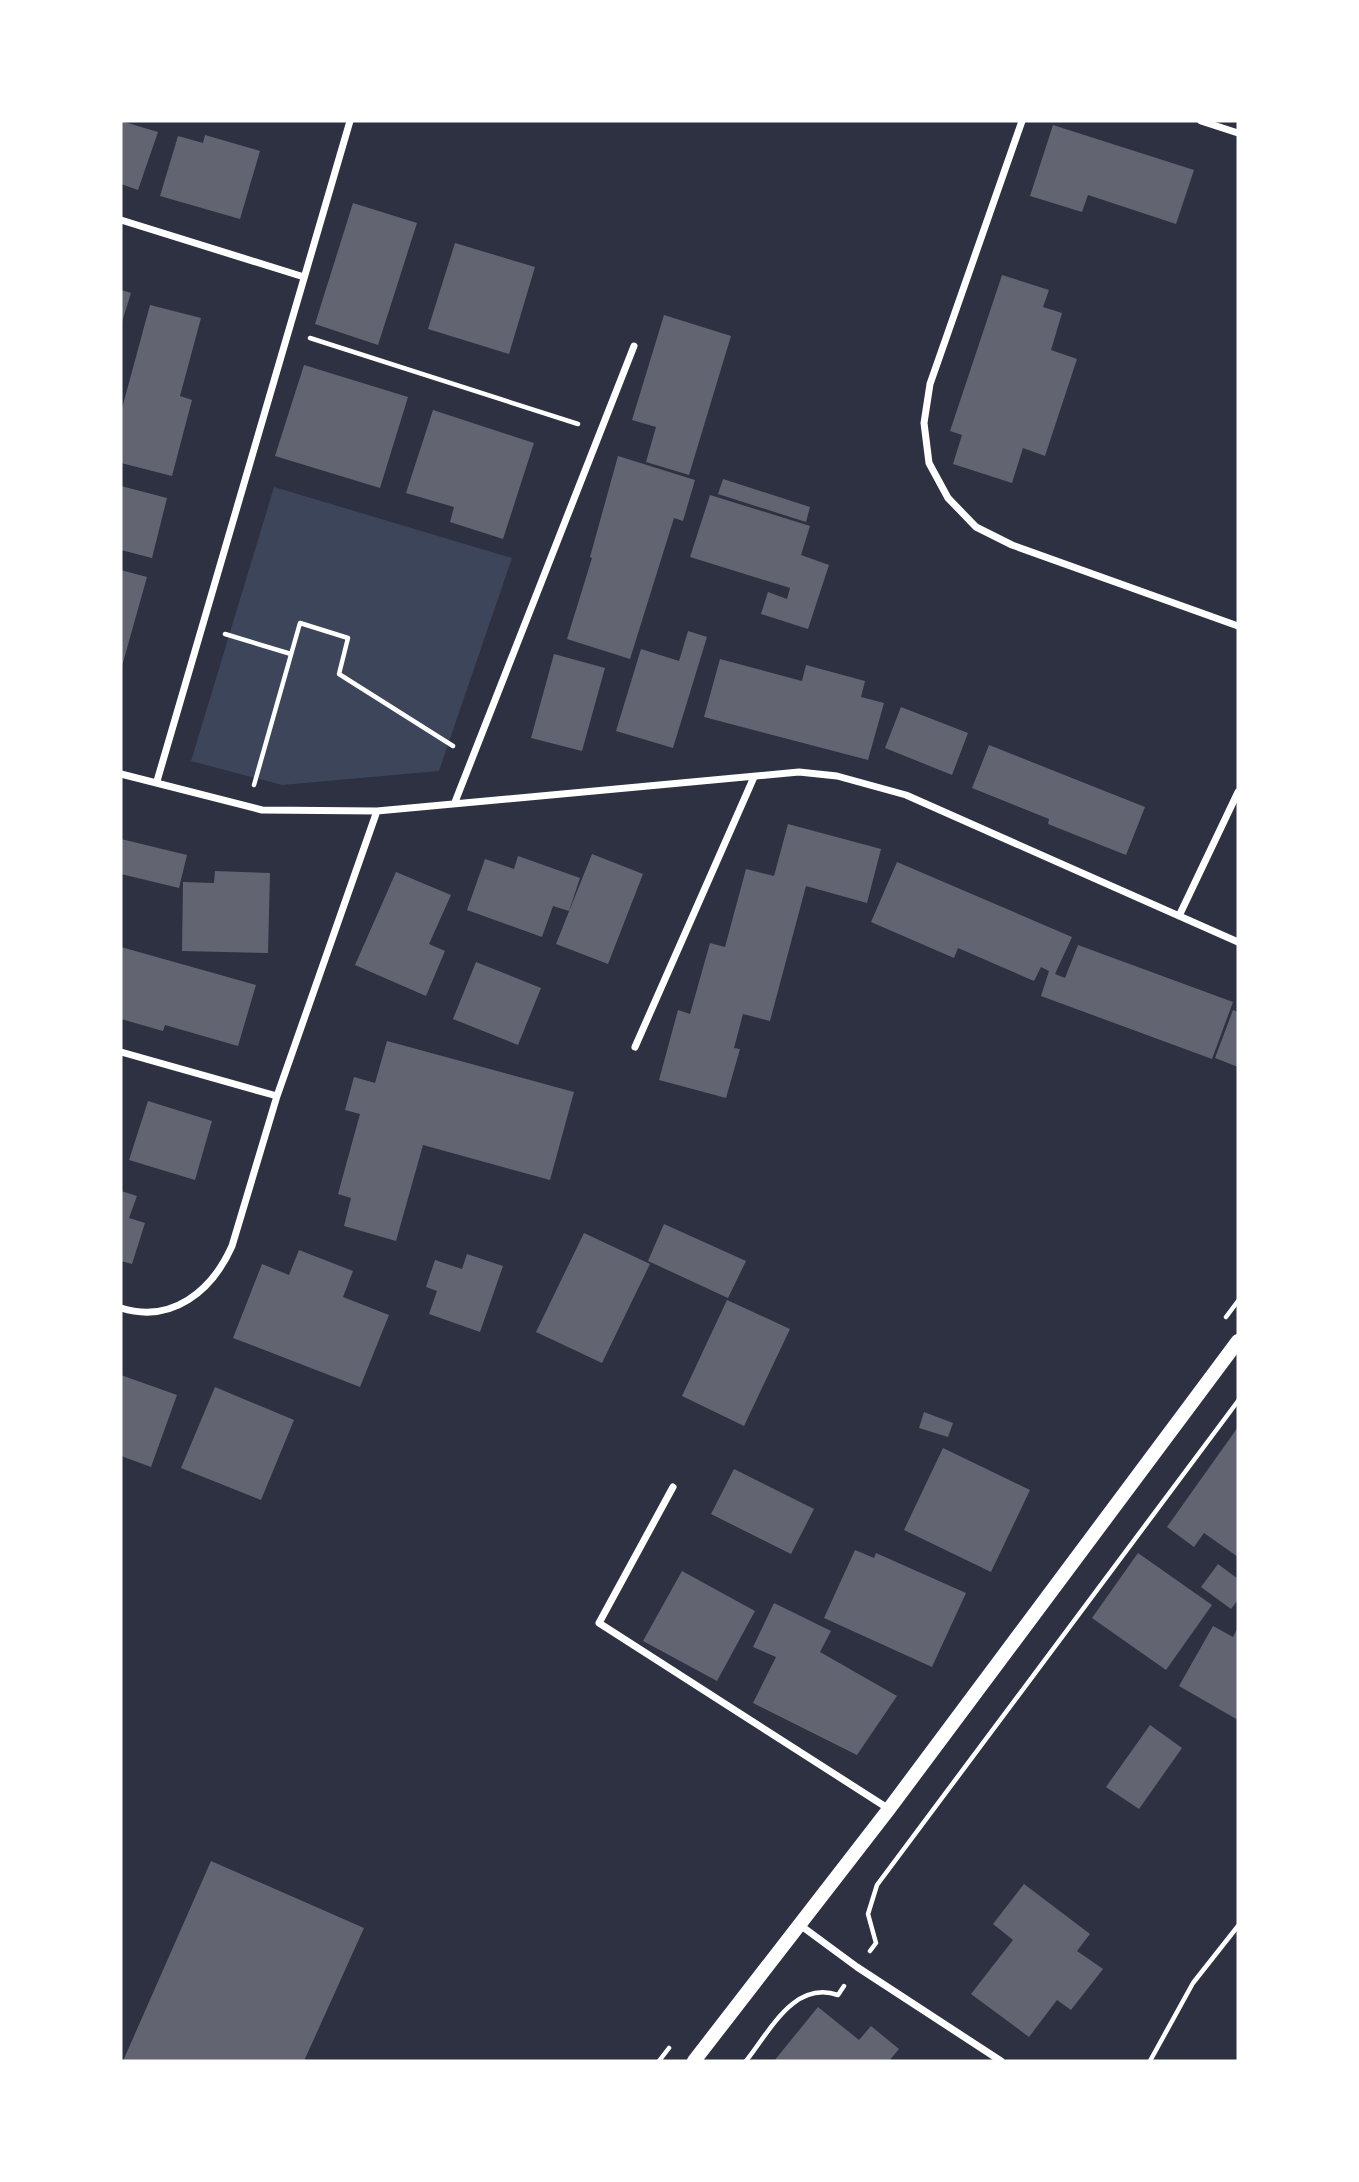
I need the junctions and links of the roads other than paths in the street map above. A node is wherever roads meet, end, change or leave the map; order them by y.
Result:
1 (350, 121) edge
2 (1022, 121) edge
3 (1201, 121) edge
4 (1238, 133) edge
5 (121, 220) edge
6 (304, 277) junction
7 (634, 346) dead end
8 (1238, 626) edge
9 (121, 774) edge
10 (754, 777) junction
11 (157, 781) junction
12 (1238, 792) edge
13 (455, 803) junction
14 (377, 811) junction
15 (1179, 916) junction
16 (1238, 942) edge
17 (635, 1047) dead end
18 (121, 1052) edge
19 (277, 1096) junction
20 (121, 1308) edge
21 (1238, 1341) edge
22 (673, 1488) dead end
23 (889, 1810) junction
24 (800, 1925) junction
25 (694, 2061) edge
26 (1001, 2061) edge

1 - 6 street
2 - 8 street
3 - 4 street
5 - 6 street
6 - 11 street
7 - 13 street
9 - 11 street
10 - 13 street
10 - 15 street
10 - 17 street
11 - 14 street
12 - 15 street
13 - 14 street
14 - 19 street
15 - 16 street
18 - 19 street
19 - 20 street
21 - 23 main road
22 - 23 street
23 - 24 main road
24 - 25 main road
24 - 26 street

